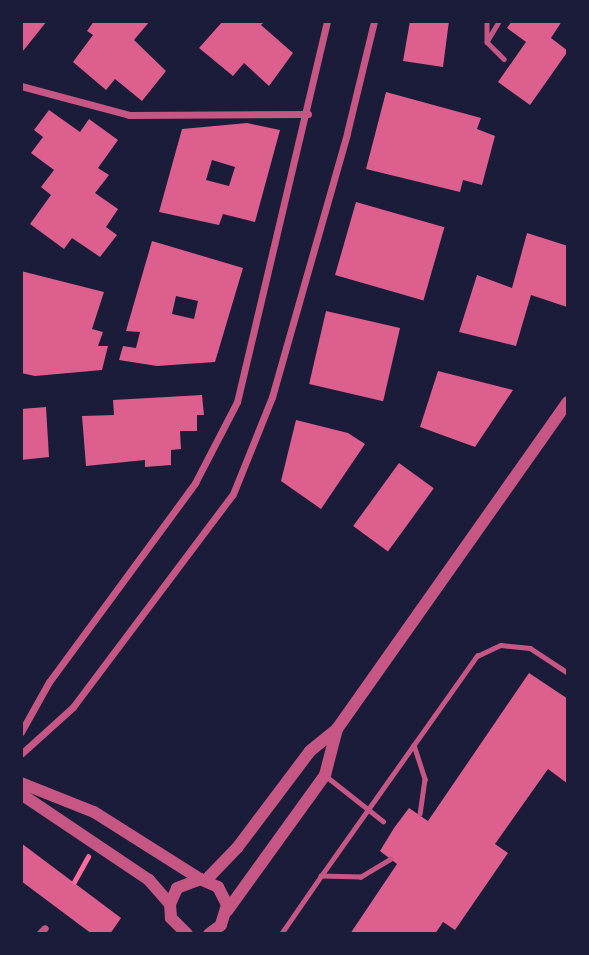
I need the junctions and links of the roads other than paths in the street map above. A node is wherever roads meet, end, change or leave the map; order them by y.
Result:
1 (327, 21) edge
2 (374, 21) edge
3 (487, 21) edge
4 (499, 21) edge
5 (487, 42) junction
6 (504, 60) dead end
7 (21, 86) edge
8 (308, 114) junction
9 (568, 402) edge
10 (568, 673) edge
11 (337, 729) junction
12 (21, 732) edge
13 (414, 744) junction
14 (21, 754) edge
15 (325, 775) junction
16 (21, 783) edge
17 (21, 794) edge
18 (368, 810) junction
19 (420, 814) dead end
20 (383, 821) dead end
21 (391, 859) dead end
22 (321, 876) junction
23 (203, 879) junction
24 (170, 904) junction
25 (227, 911) junction
26 (172, 928) edge
27 (187, 934) edge
28 (209, 934) edge
29 (281, 934) edge

1 - 8 street
2 - 14 street
3 - 5 lane
4 - 5 lane
5 - 6 lane
7 - 8 street
8 - 12 street
9 - 11 street
10 - 13 lane
11 - 15 street
11 - 23 street
13 - 18 lane
13 - 19 lane
15 - 18 lane
15 - 25 street
16 - 23 street
17 - 24 street
18 - 20 lane
18 - 22 lane
21 - 22 lane
22 - 29 lane
23 - 24 street
23 - 25 street
24 - 26 street
25 - 28 street
26 - 27 street

